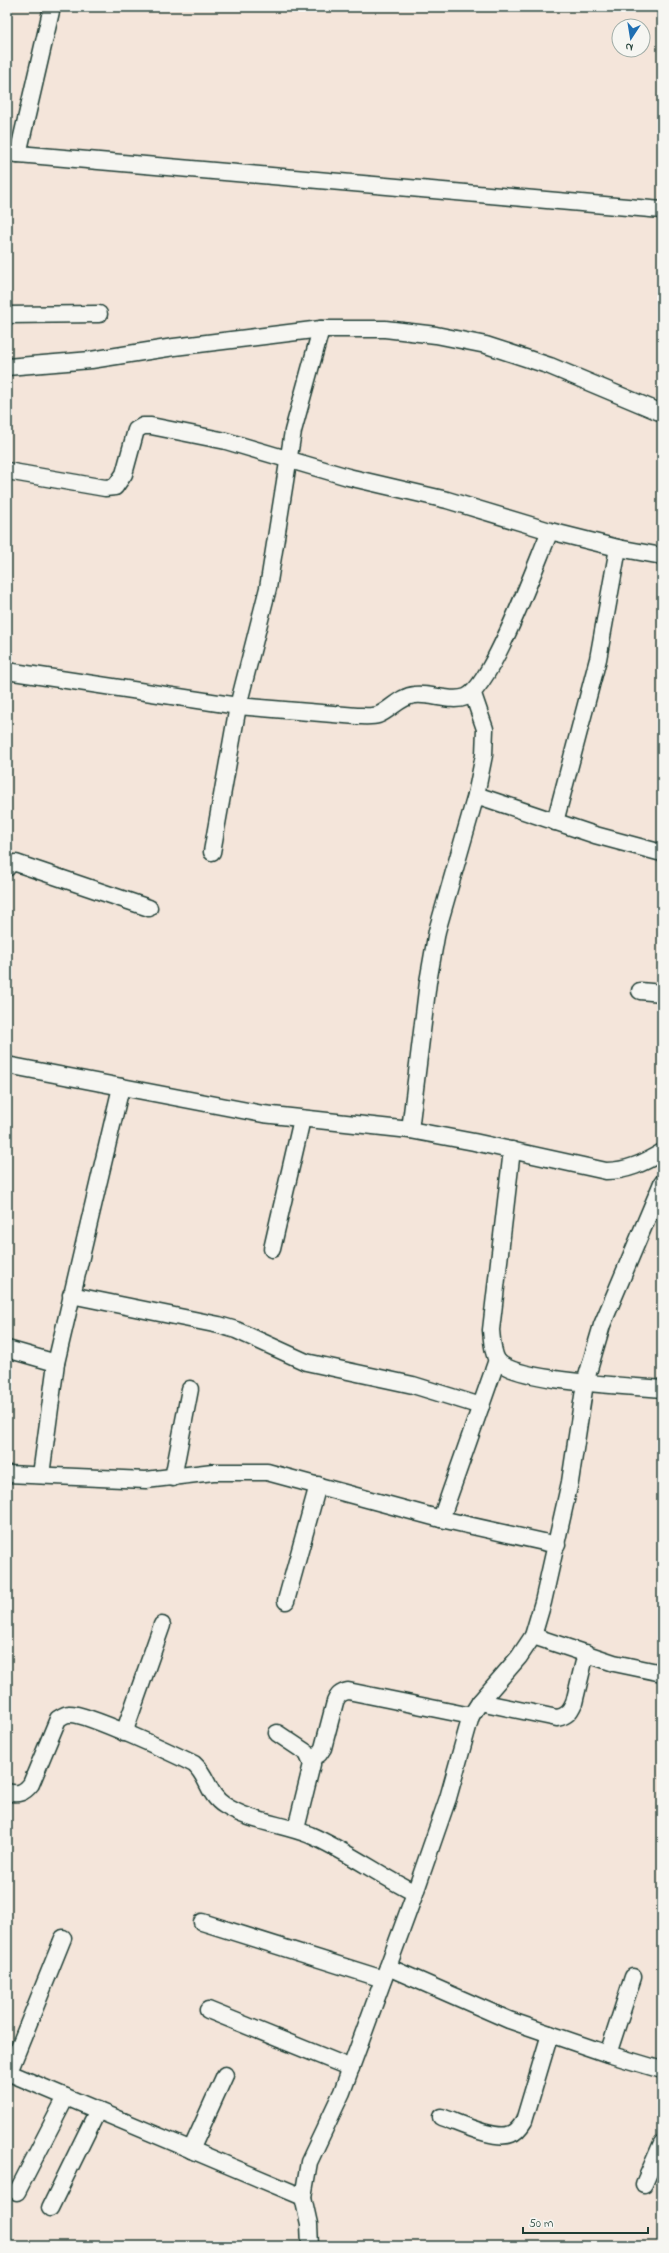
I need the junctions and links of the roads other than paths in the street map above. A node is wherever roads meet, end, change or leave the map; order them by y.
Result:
1 (52, 7) edge
2 (13, 154) edge
3 (662, 210) edge
4 (99, 314) dead end
5 (7, 315) edge
6 (321, 329) junction
7 (7, 367) edge
8 (662, 413) edge
9 (289, 459) junction
10 (7, 471) edge
11 (550, 531) junction
12 (618, 548) junction
13 (662, 556) edge
14 (7, 671) edge
15 (473, 694) junction
16 (238, 706) junction
17 (476, 795) junction
18 (555, 822) junction
19 (212, 852) dead end
20 (662, 853) edge
21 (7, 868) edge
22 (149, 908) dead end
23 (640, 991) dead end
24 (662, 993) edge
25 (7, 1066) edge
26 (121, 1087) junction
27 (302, 1119) junction
28 (410, 1130) junction
29 (512, 1150) junction
30 (662, 1152) edge
31 (662, 1183) edge
32 (272, 1249) dead end
33 (71, 1295) junction
34 (7, 1349) edge
35 (498, 1360) junction
36 (56, 1363) junction
37 (586, 1383) junction
38 (190, 1388) dead end
39 (662, 1389) edge
40 (481, 1406) junction
41 (7, 1474) edge
42 (41, 1475) junction
43 (173, 1478) junction
44 (318, 1485) junction
45 (441, 1519) junction
46 (556, 1545) junction
47 (286, 1601) dead end
48 (162, 1625) dead end
49 (533, 1636) junction
50 (586, 1653) junction
51 (662, 1673) edge
52 (480, 1702) junction
53 (471, 1716) junction
54 (124, 1733) junction
55 (277, 1733) dead end
56 (311, 1758) junction
57 (7, 1792) edge
58 (296, 1829) junction
59 (415, 1893) junction
60 (202, 1922) dead end
61 (64, 1938) dead end
62 (385, 1973) junction
63 (634, 1977) dead end
64 (208, 2010) dead end
65 (550, 2034) junction
66 (608, 2054) junction
67 (351, 2068) junction
68 (662, 2070) edge
69 (8, 2072) edge
70 (226, 2075) dead end
71 (66, 2097) junction
72 (98, 2110) junction
73 (441, 2117) dead end
74 (662, 2143) edge
75 (191, 2150) junction
76 (644, 2184) dead end
77 (17, 2192) dead end
78 (303, 2198) junction
79 (50, 2208) dead end
80 (310, 2246) edge

1 - 2 street
2 - 3 street
4 - 5 street
6 - 7 street
6 - 8 street
6 - 9 street
9 - 10 street
9 - 11 street
9 - 16 street
11 - 12 street
11 - 15 street
12 - 13 street
12 - 18 street
14 - 16 street
15 - 16 street
15 - 17 street
16 - 19 street
17 - 18 street
17 - 28 street
18 - 20 street
21 - 22 street
23 - 24 street
25 - 26 street
26 - 27 street
26 - 33 street
27 - 28 street
27 - 32 street
28 - 29 street
29 - 30 street
29 - 35 street
31 - 37 street
33 - 36 street
33 - 40 street
34 - 36 street
35 - 37 street
35 - 40 street
36 - 42 street
37 - 39 street
37 - 46 street
38 - 43 street
40 - 45 street
41 - 42 street
42 - 43 street
43 - 44 street
44 - 45 street
44 - 47 street
45 - 46 street
46 - 49 street
48 - 54 street
49 - 50 street
49 - 52 street
50 - 51 street
50 - 52 street
52 - 53 street
53 - 56 street
53 - 59 street
54 - 57 street
54 - 58 street
55 - 56 street
56 - 58 street
58 - 59 street
59 - 62 street
60 - 62 street
61 - 69 street
62 - 65 street
62 - 67 street
63 - 66 street
64 - 67 street
65 - 66 street
65 - 73 street
66 - 68 street
67 - 78 street
69 - 71 street
70 - 75 street
71 - 72 street
71 - 77 street
72 - 75 street
72 - 79 street
74 - 76 street
75 - 78 street
78 - 80 street

